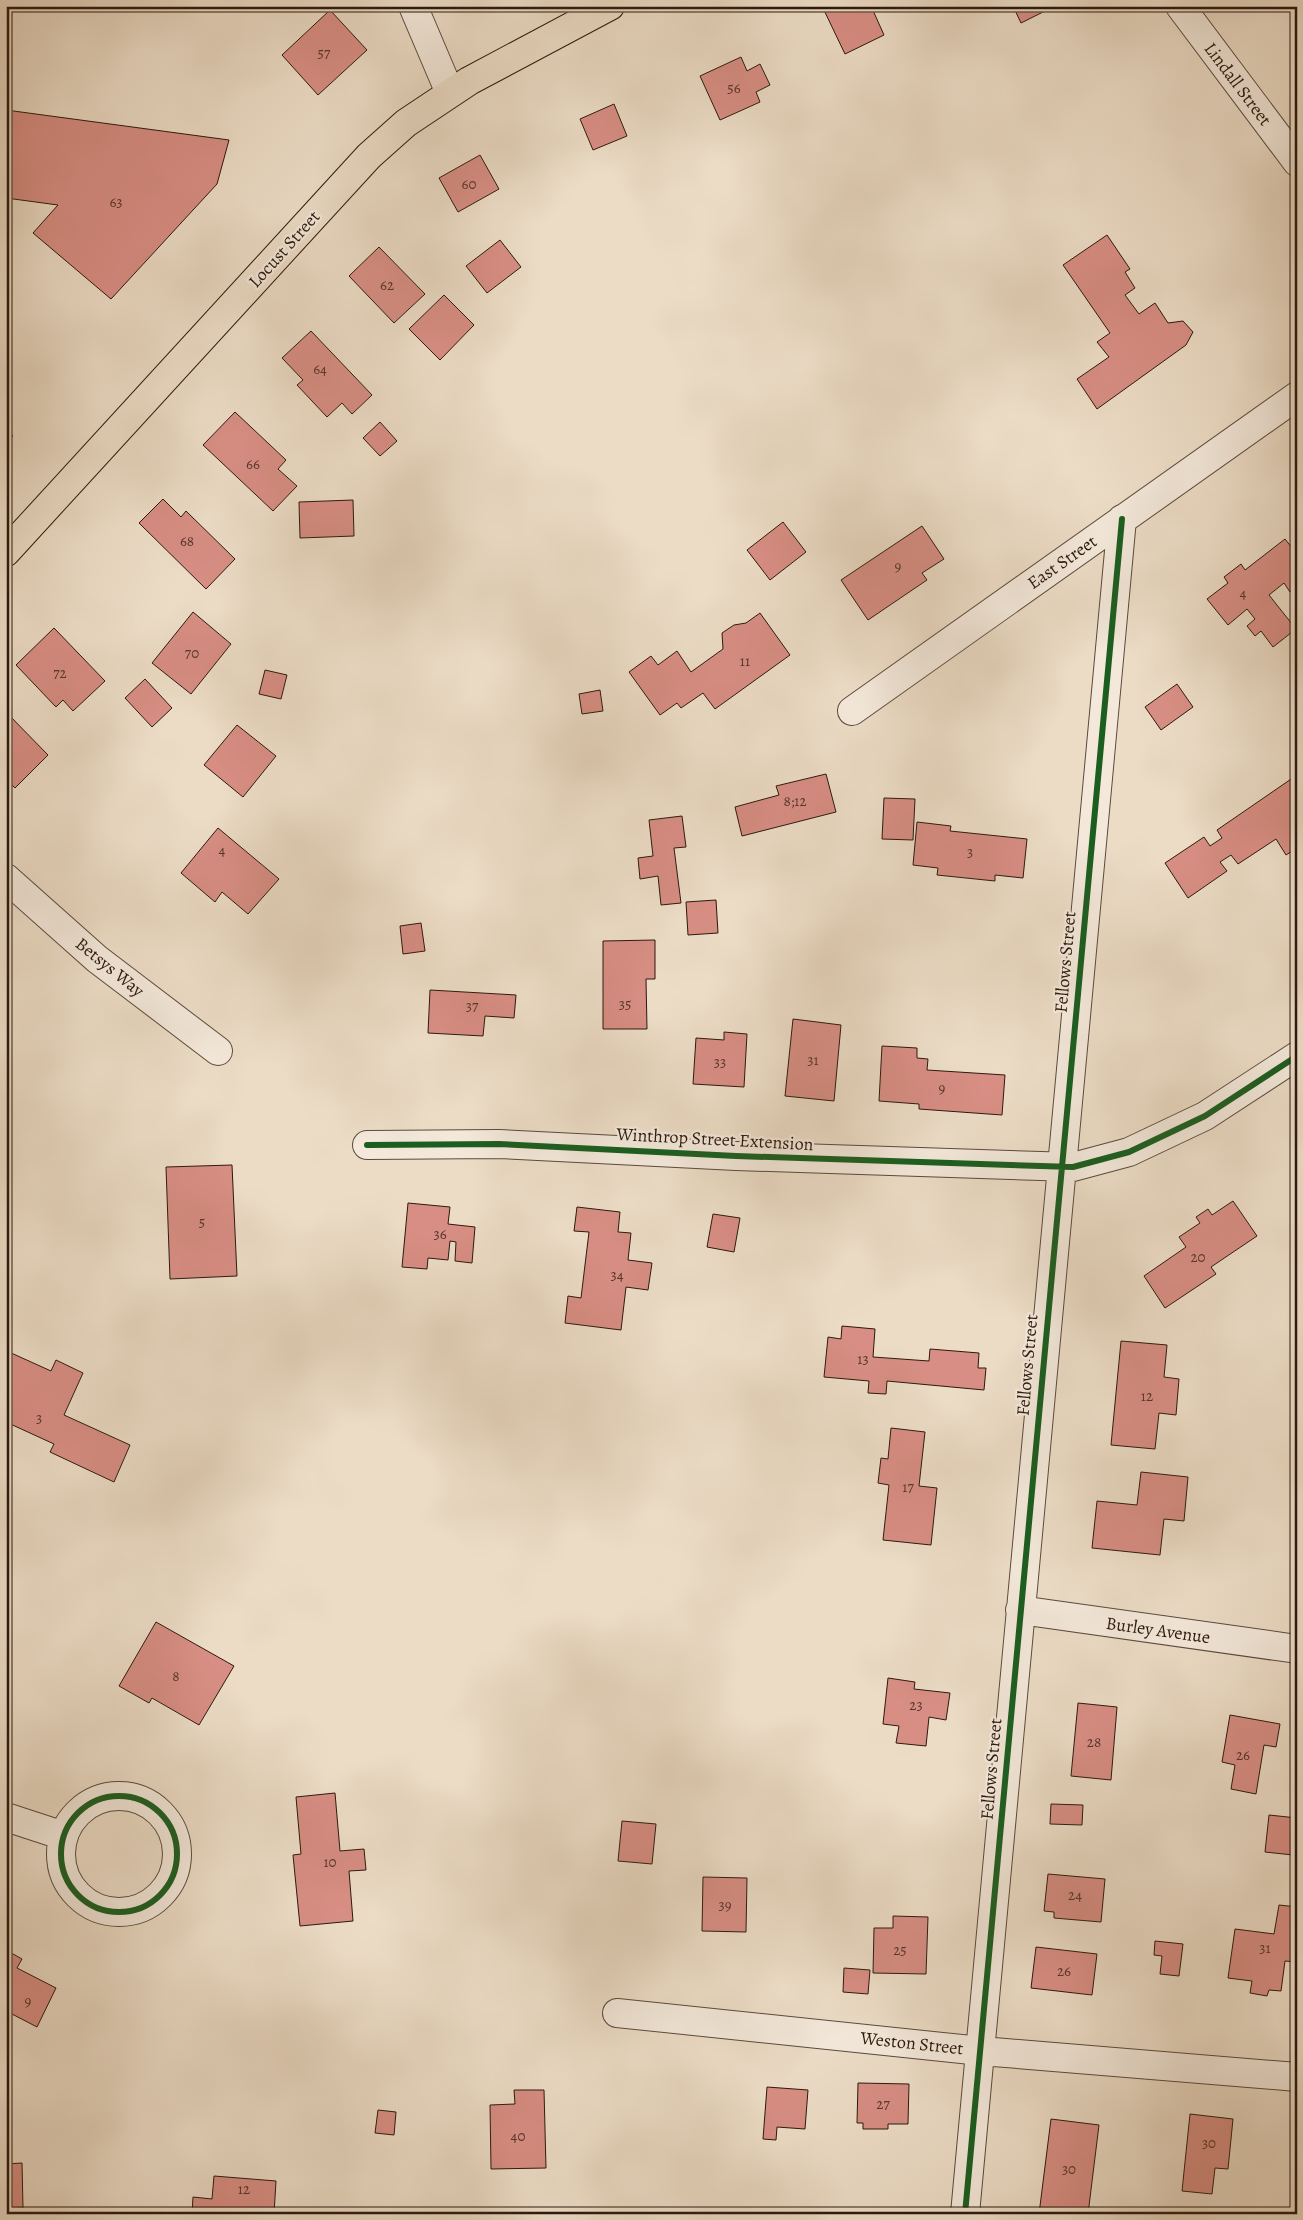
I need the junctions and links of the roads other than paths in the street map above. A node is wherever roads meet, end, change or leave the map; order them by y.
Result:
1 (413, 6) edge
2 (610, 6) edge
3 (1180, 6) edge
4 (450, 94) junction
5 (1297, 162) edge
6 (1297, 396) edge
7 (1122, 519) junction
8 (6, 552) edge
9 (852, 711) dead end
10 (6, 878) edge
11 (218, 1051) dead end
12 (1297, 1056) edge
13 (367, 1146) dead end
14 (1061, 1167) junction
15 (1020, 1610) junction
16 (1297, 1649) edge
17 (6, 1817) edge
18 (64, 1836) junction
19 (617, 2013) dead end
20 (982, 2051) junction
21 (1297, 2077) edge
22 (965, 2214) edge

1 - 4 street
2 - 4 main road, Locust Street
3 - 5 street, Lindall Street
4 - 8 main road, Locust Street
6 - 7 street, East Street
7 - 9 street, East Street
7 - 14 street, Fellows Street
10 - 11 street, Betsys Way
12 - 14 street, Winthrop Street Extension
13 - 14 street, Winthrop Street Extension
14 - 15 street, Fellows Street
15 - 16 street, Burley Avenue
15 - 20 street, Fellows Street
17 - 18 street
18 - 18 street
19 - 20 street, Weston Street
20 - 21 street, Weston Street
20 - 22 street, Fellows Street

